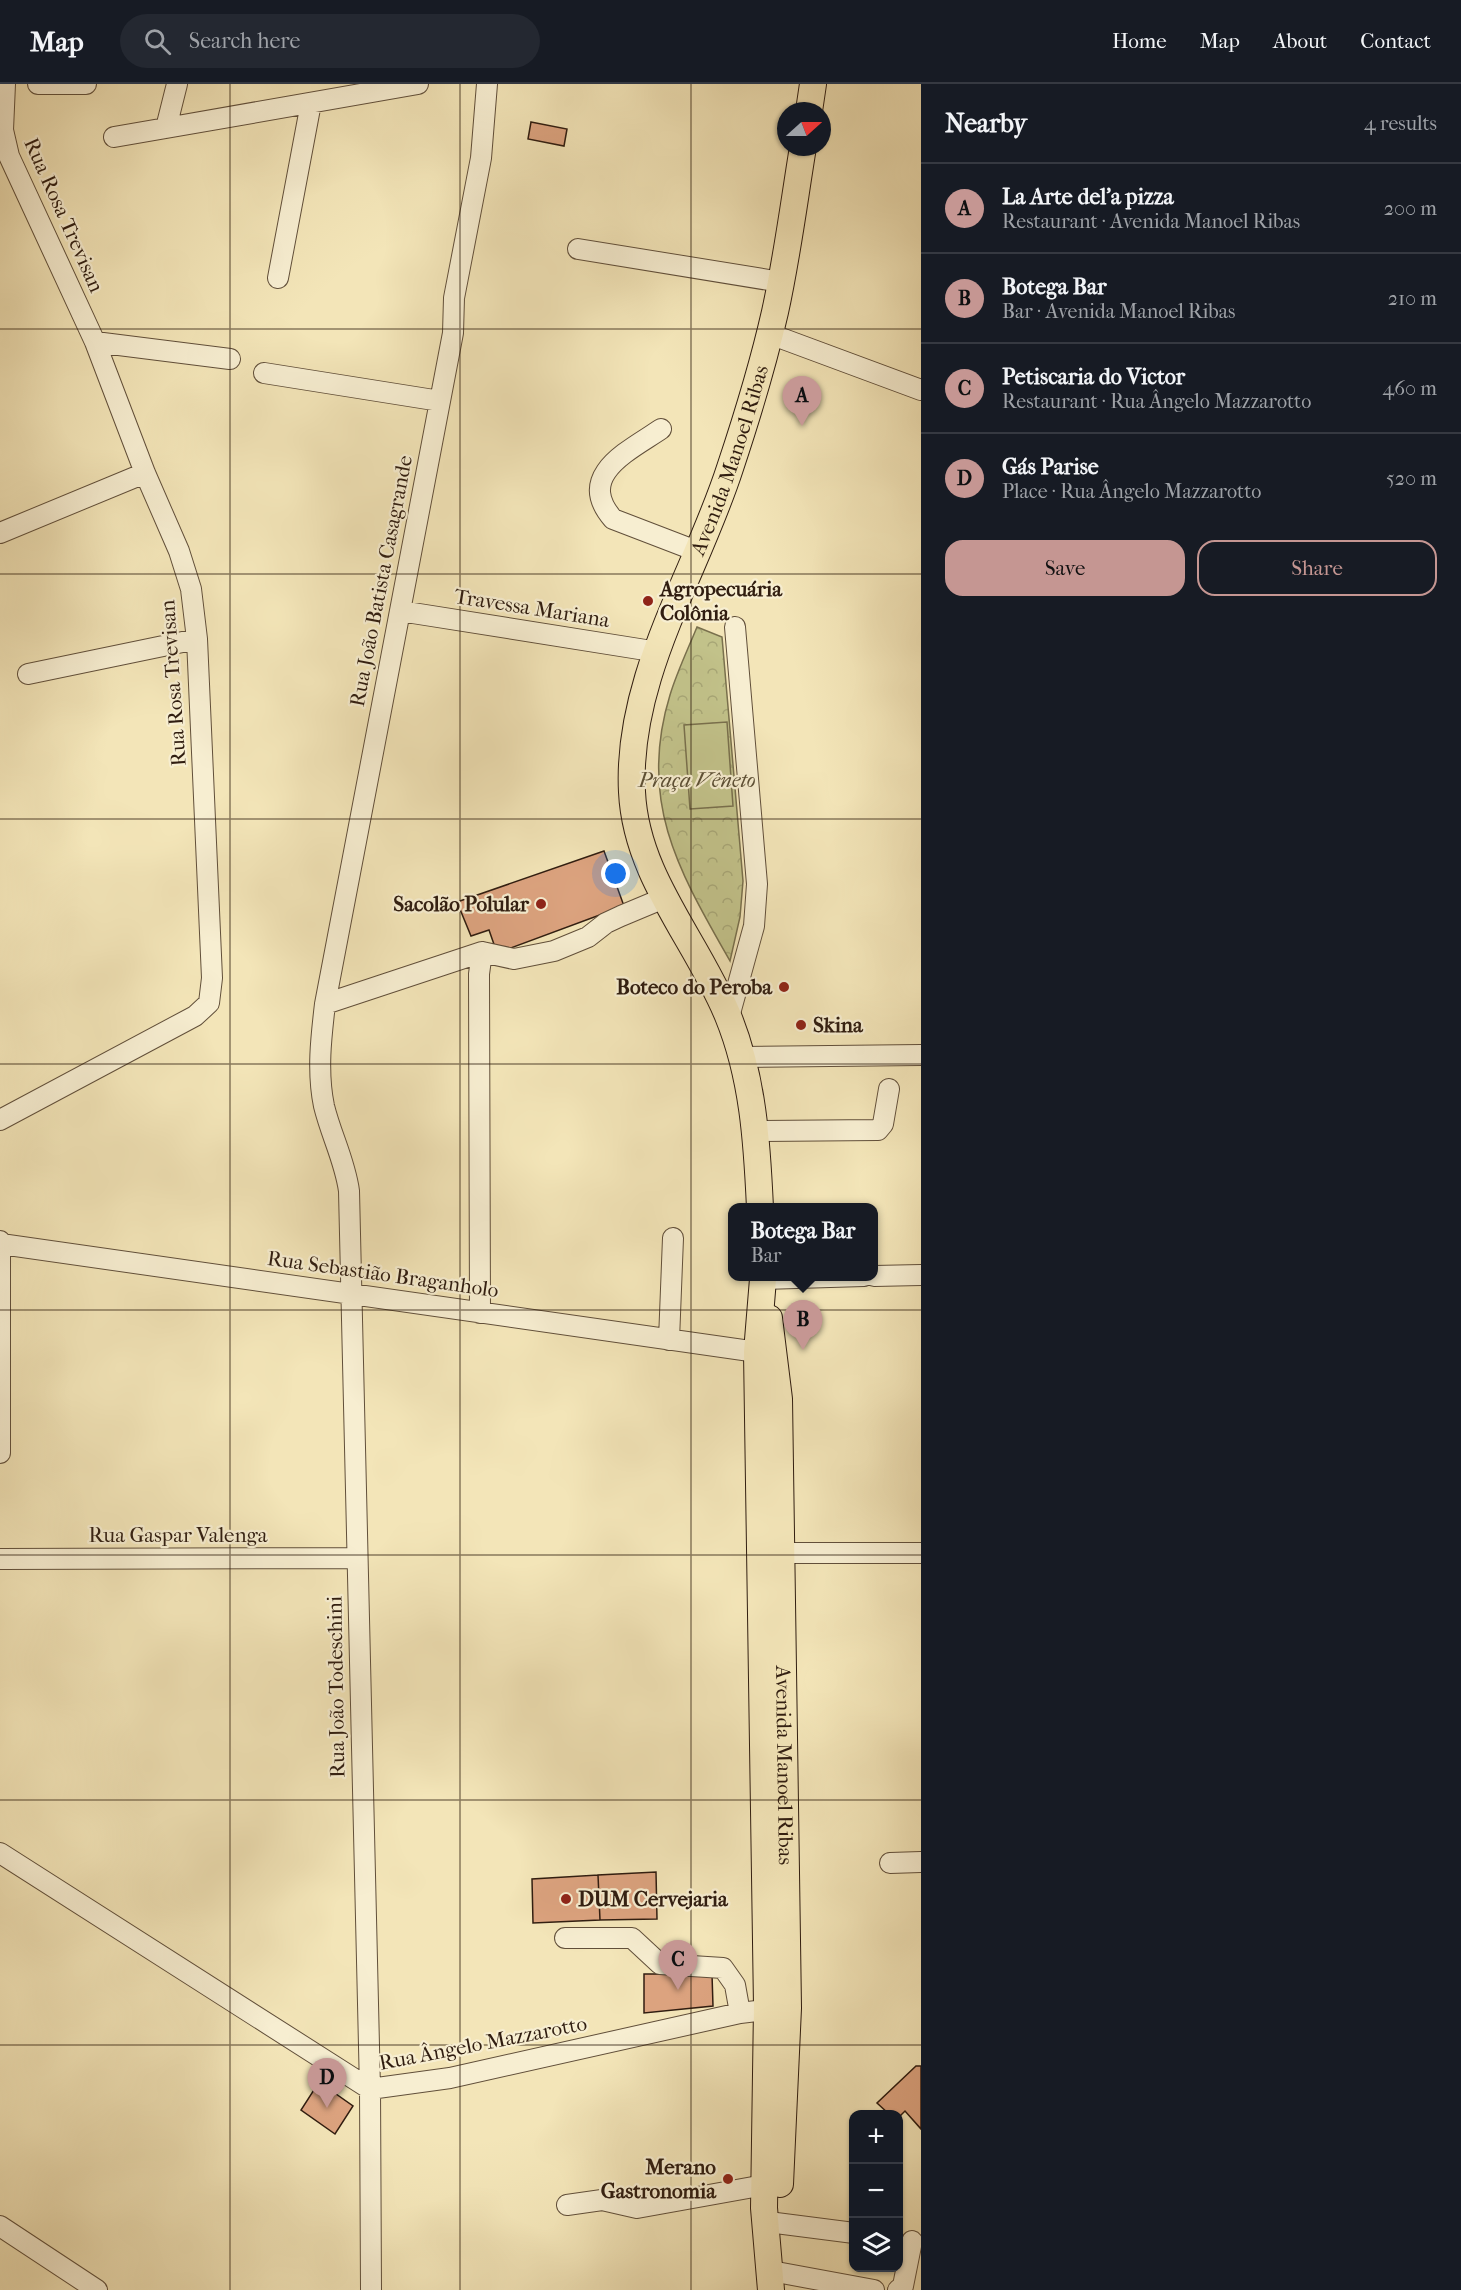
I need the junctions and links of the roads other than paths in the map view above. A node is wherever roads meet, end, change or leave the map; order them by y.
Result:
1 (5, 84) edge
2 (38, 84) edge
3 (86, 84) edge
4 (177, 84) edge
5 (418, 84) edge
6 (488, 84) edge
7 (813, 84) edge
8 (311, 102) junction
9 (810, 102) edge
10 (166, 128) junction
11 (114, 138) dead end
12 (802, 156) edge
13 (578, 249) dead end
14 (278, 278) dead end
15 (781, 282) junction
16 (770, 334) junction
17 (95, 342) junction
18 (230, 359) dead end
19 (264, 373) dead end
20 (921, 390) edge
21 (440, 401) junction
22 (661, 429) dead end
23 (145, 473) junction
24 (0, 533) edge
25 (699, 552) junction
26 (400, 611) junction
27 (735, 627) dead end
28 (196, 639) junction
29 (658, 651) junction
30 (28, 674) dead end
31 (664, 898) junction
32 (482, 952) junction
33 (325, 1004) junction
34 (729, 1017) junction
35 (921, 1055) edge
36 (742, 1057) junction
37 (321, 1087) joint
38 (889, 1089) dead end
39 (0, 1120) edge
40 (756, 1131) junction
41 (760, 1203) edge
42 (673, 1238) dead end
43 (1, 1243) edge
44 (921, 1275) edge
45 (878, 1276) edge
46 (763, 1281) edge
47 (763, 1281) edge
48 (351, 1294) junction
49 (480, 1313) junction
50 (0, 1332) edge
51 (669, 1340) junction
52 (757, 1352) junction
53 (0, 1453) edge
54 (781, 1553) junction
55 (921, 1553) edge
56 (357, 1558) junction
57 (0, 1559) edge
58 (0, 1852) edge
59 (921, 1862) edge
60 (890, 1863) dead end
61 (565, 1938) dead end
62 (778, 2008) junction
63 (740, 2013) junction
64 (370, 2089) junction
65 (764, 2185) junction
66 (567, 2205) dead end
67 (776, 2223) junction
68 (0, 2226) edge
69 (849, 2232) edge
70 (910, 2241) edge
71 (771, 2271) edge
72 (866, 2289) edge
73 (97, 2290) edge
74 (370, 2290) edge
75 (898, 2290) edge

1 - 17 street, Rua Rosa Trevisan
2 - 3 street
4 - 10 street
5 - 8 street
6 - 21 street, Rua João Batista Casagrande
7 - 9 main road
8 - 10 street
8 - 14 street
10 - 11 street
12 - 15 main road, Avenida Manoel Ribas
13 - 15 street
15 - 16 main road, Avenida Manoel Ribas
16 - 20 street
16 - 25 main road, Avenida Manoel Ribas
17 - 18 street
17 - 23 street, Rua Rosa Trevisan
19 - 21 street
21 - 26 street, Rua João Batista Casagrande
22 - 25 street
23 - 24 street
23 - 28 street, Rua Rosa Trevisan
25 - 29 main road, Avenida Manoel Ribas
26 - 29 street, Travessa Mariana
26 - 33 street, Rua João Batista Casagrande
27 - 34 street
28 - 30 street
28 - 39 street, Rua Rosa Trevisan
29 - 31 main road, Avenida Manoel Ribas
31 - 32 street
31 - 34 main road, Avenida Manoel Ribas
32 - 33 street
32 - 49 street
33 - 37 street, Rua João Batista Casagrande
34 - 36 main road, Avenida Manoel Ribas
35 - 36 street
36 - 40 main road, Avenida Manoel Ribas
37 - 48 street, Rua João Todeschini
38 - 40 street
40 - 41 main road, Avenida Manoel Ribas
42 - 51 street
43 - 48 street, Rua Sebastião Braganholo
43 - 50 street
44 - 45 street
46 - 52 main road, Avenida Manoel Ribas
47 - 54 main road, Avenida Manoel Ribas
48 - 49 street, Rua Sebastião Braganholo
48 - 56 street, Rua João Todeschini
49 - 51 street, Rua Sebastião Braganholo
50 - 53 street
51 - 52 street, Rua Sebastião Braganholo
52 - 62 main road, Avenida Manoel Ribas
54 - 55 street
54 - 62 main road, Avenida Manoel Ribas
56 - 57 street, Rua Gaspar Valenga
56 - 64 street, Rua João Todeschini
58 - 64 street, Rua Ângelo Mazzarotto
59 - 60 street
61 - 63 street
62 - 63 street, Rua Ângelo Mazzarotto
62 - 65 main road, Avenida Manoel Ribas
62 - 67 main road, Avenida Manoel Ribas
63 - 64 street, Rua Ângelo Mazzarotto
64 - 74 street, Rua João Todeschini
65 - 66 street
65 - 71 main road, Avenida Manoel Ribas
67 - 69 street
67 - 71 main road, Avenida Manoel Ribas
68 - 73 street
70 - 75 street
71 - 72 street

